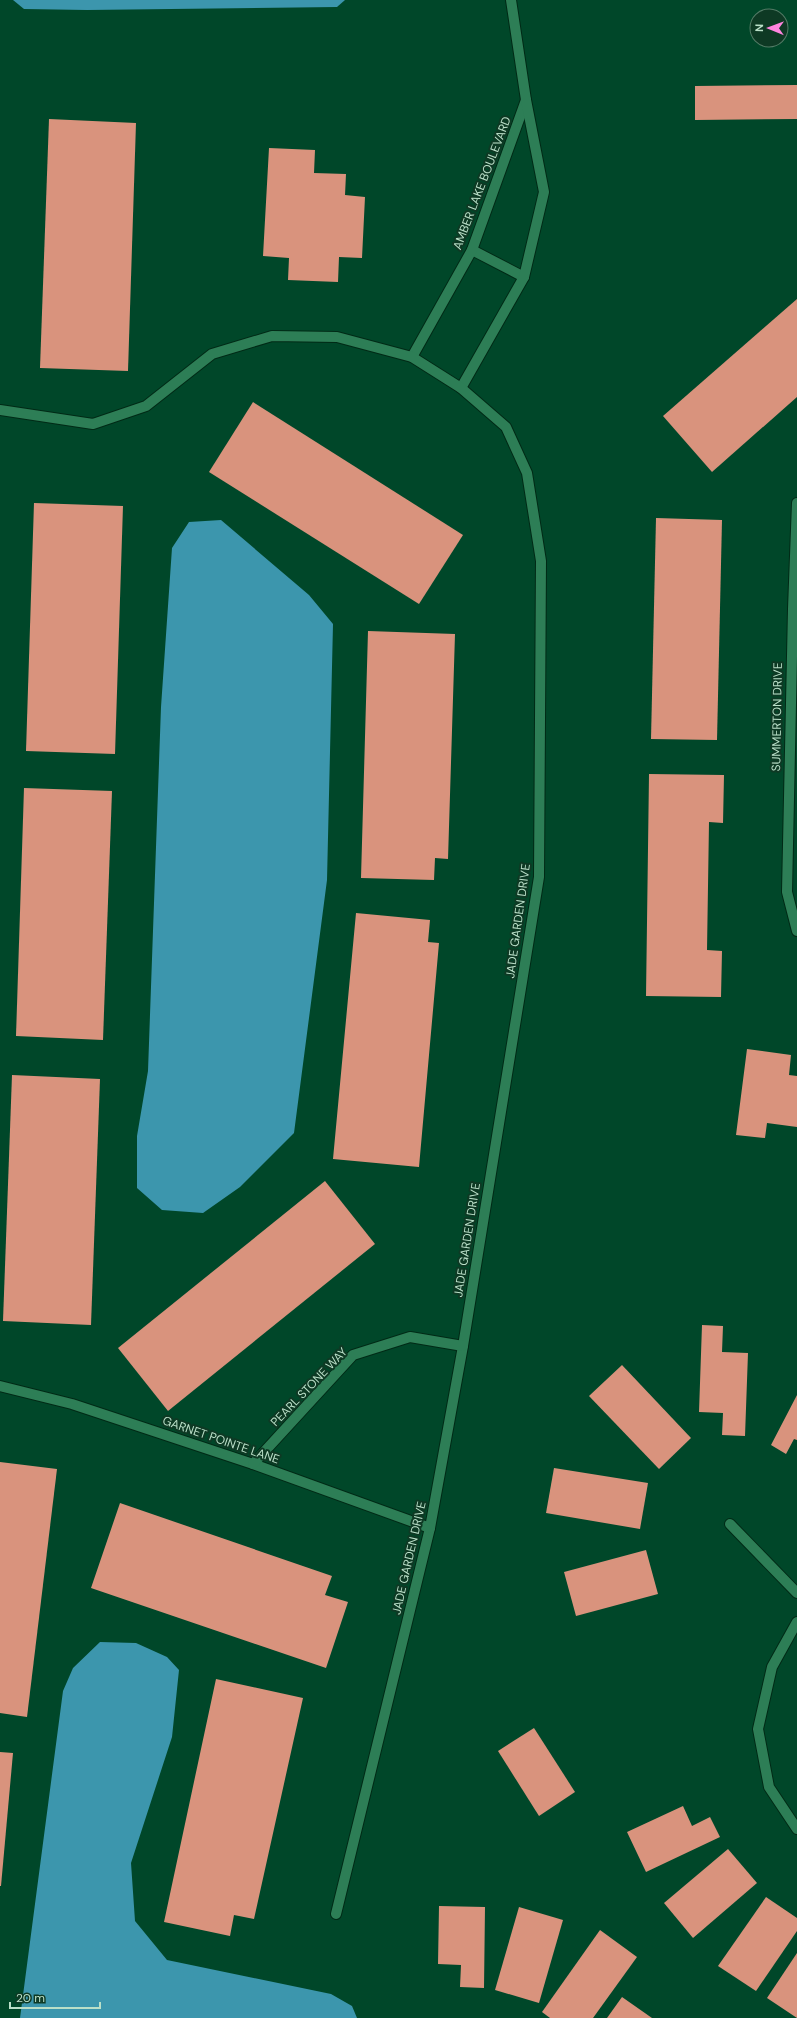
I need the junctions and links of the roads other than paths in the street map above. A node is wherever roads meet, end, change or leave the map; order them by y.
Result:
1 (511, 0) edge
2 (526, 100) junction
3 (472, 250) junction
4 (524, 277) junction
5 (412, 357) junction
6 (461, 388) junction
7 (0, 410) edge
8 (797, 503) edge
9 (797, 931) edge
10 (463, 1346) junction
11 (0, 1386) edge
12 (253, 1464) junction
13 (730, 1524) dead end
14 (430, 1528) junction
15 (797, 1593) edge
16 (797, 1622) edge
17 (797, 1829) edge
18 (336, 1914) dead end

1 - 2 street, AMBER LAKE BOULEVARD
2 - 3 street, AMBER LAKE BOULEVARD
2 - 4 street, AMBER LAKE BOULEVARD
3 - 4 street
3 - 5 street, AMBER LAKE BOULEVARD
4 - 6 street, AMBER LAKE BOULEVARD
5 - 6 street, JADE GARDEN DRIVE
5 - 7 street, JADE GARDEN DRIVE
6 - 10 street, JADE GARDEN DRIVE
8 - 9 street, SUMMERTON DRIVE
10 - 12 street, PEARL STONE WAY
10 - 14 street, JADE GARDEN DRIVE
11 - 12 street, GARNET POINTE LANE
12 - 14 street, GARNET POINTE LANE
13 - 15 street
14 - 18 street, JADE GARDEN DRIVE
16 - 17 street

